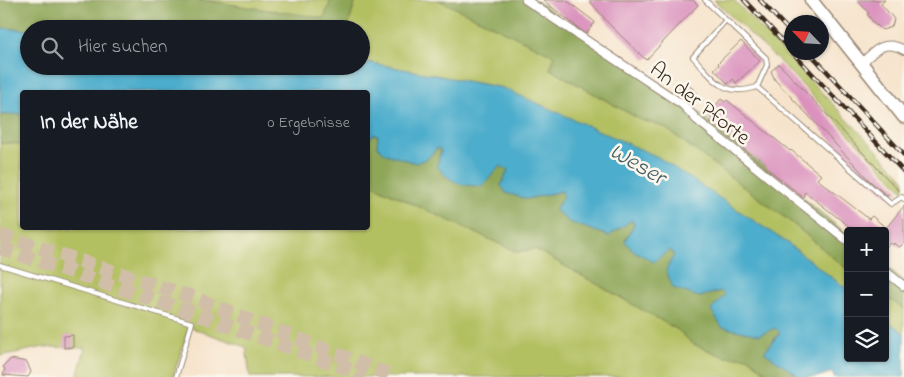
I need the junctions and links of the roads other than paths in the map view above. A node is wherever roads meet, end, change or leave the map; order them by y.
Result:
1 (526, 0) edge
2 (705, 0) edge
3 (811, 0) edge
4 (532, 3) edge
5 (726, 20) junction
6 (904, 50) edge
7 (861, 64) junction
8 (757, 86) junction
9 (904, 117) edge
10 (904, 199) edge
11 (844, 238) edge
12 (0, 265) edge
13 (886, 272) edge
14 (904, 286) edge
15 (194, 317) dead end
16 (192, 323) junction
17 (176, 377) edge

1 - 4 street, An der Pforte
2 - 5 lane
3 - 7 main road
4 - 11 street, An der Pforte
5 - 8 lane
5 - 8 lane
6 - 7 street
7 - 9 main road
8 - 10 lane
12 - 16 lane
13 - 14 street
15 - 16 lane
16 - 17 lane

